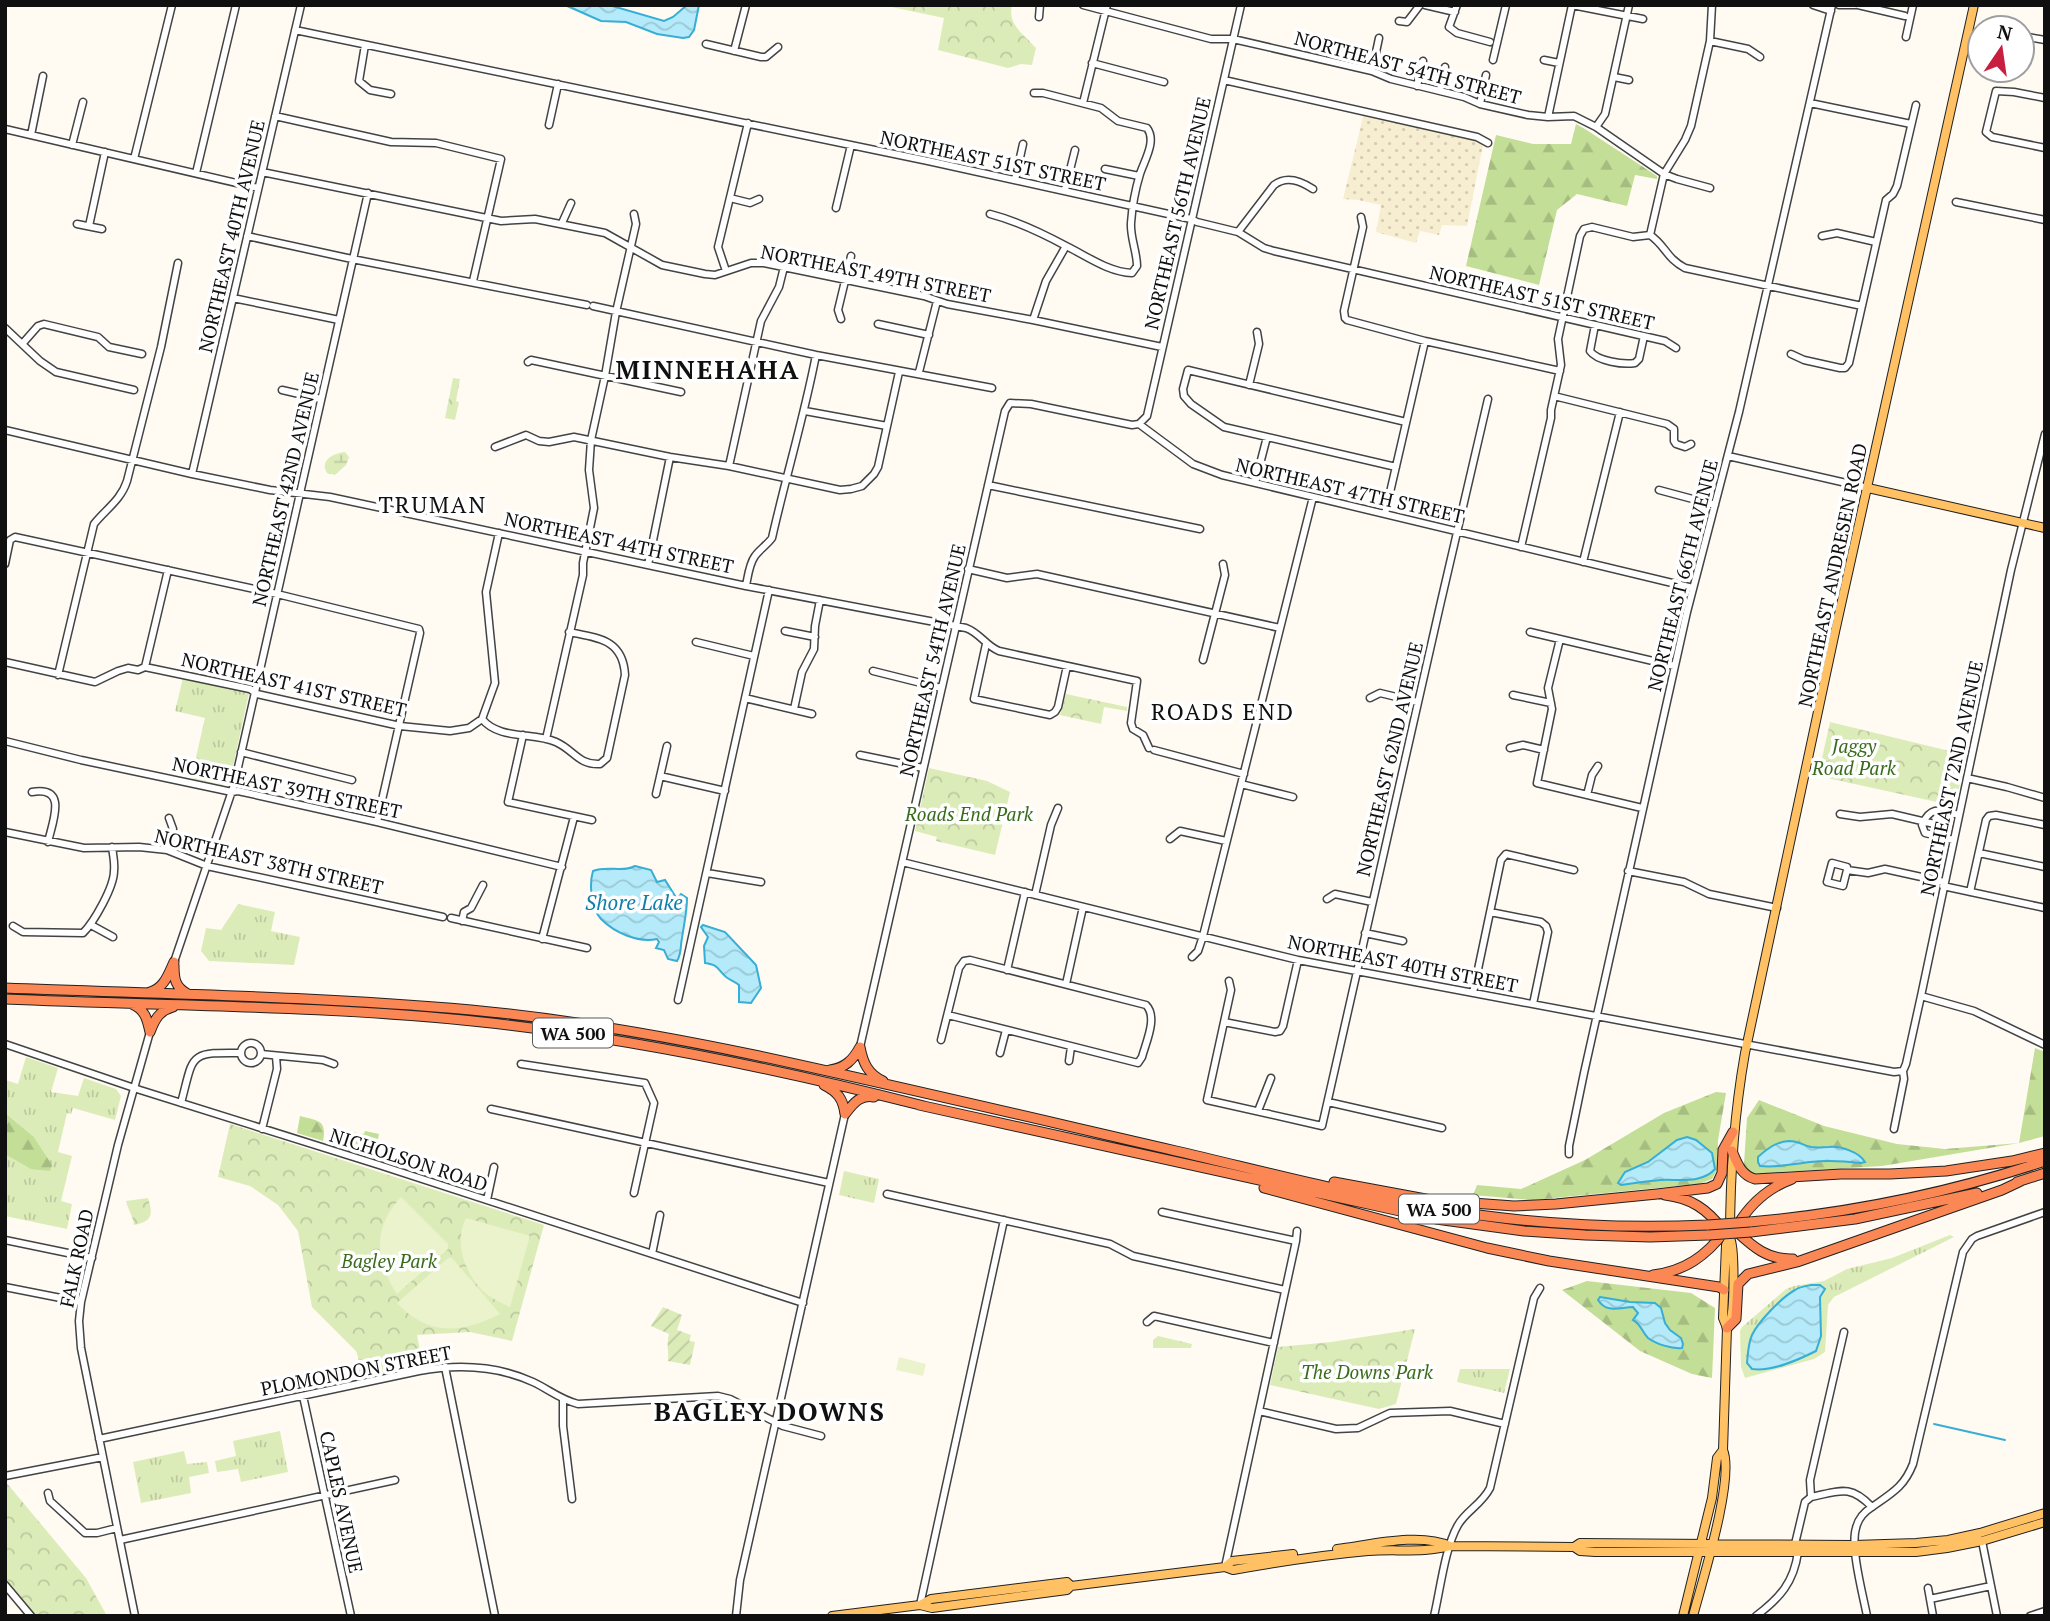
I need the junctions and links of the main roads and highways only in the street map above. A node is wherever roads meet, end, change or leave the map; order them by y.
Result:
1 (1974, 5) edge
2 (1868, 488) junction
3 (2045, 528) edge
4 (5, 988) edge
5 (145, 993) junction
6 (190, 995) junction
7 (5, 999) edge
8 (130, 1004) junction
9 (181, 1005) junction
10 (772, 1070) junction
11 (827, 1071) junction
12 (924, 1093) junction
13 (924, 1106) junction
14 (1733, 1132) junction
15 (1175, 1151) junction
16 (1732, 1151) junction
17 (2045, 1153) edge
18 (2045, 1161) edge
19 (1195, 1166) junction
20 (2045, 1173) edge
21 (1800, 1177) junction
22 (2021, 1181) junction
23 (1657, 1194) junction
24 (1751, 1227) junction
25 (1709, 1230) junction
26 (1730, 1231) junction
27 (1815, 1255) junction
28 (1640, 1275) junction
29 (1724, 1290) junction
30 (1727, 1328) junction
31 (1723, 1450) junction
32 (2045, 1513) edge
33 (2030, 1518) junction
34 (2045, 1522) edge
35 (1982, 1541) junction
36 (1701, 1548) junction
37 (1711, 1548) junction
38 (1855, 1549) junction
39 (1685, 1614) edge
40 (832, 1616) edge
41 (1693, 1616) edge

1 - 2 main road, NORTHEAST ANDRESEN ROAD
2 - 3 main road
2 - 14 main road, NORTHEAST ANDRESEN ROAD
4 - 5 highway, WA 500
5 - 6 highway, WA 500
5 - 6 highway
6 - 11 highway, WA 500
7 - 8 highway, WA 500
8 - 9 highway, WA 500
8 - 9 highway
9 - 10 highway, WA 500
10 - 13 highway, WA 500
10 - 13 highway
11 - 12 highway, WA 500
11 - 12 highway
12 - 15 highway, WA 500
13 - 19 highway, WA 500
14 - 16 main road, NORTHEAST ANDRESEN ROAD
14 - 23 highway
15 - 23 highway
15 - 25 highway, WA 500
16 - 21 highway
16 - 26 main road, NORTHEAST ANDRESEN ROAD
17 - 21 highway
18 - 24 highway, WA 500
19 - 25 highway, WA 500
19 - 28 highway
20 - 22 highway, WA 500
21 - 26 highway
22 - 24 highway, WA 500
22 - 27 highway
23 - 26 highway
24 - 25 highway, WA 500, bridge
26 - 27 highway
26 - 28 highway
26 - 29 main road, NORTHEAST ANDRESEN ROAD
26 - 30 main road, NORTHEAST ANDRESEN ROAD
27 - 30 highway
28 - 29 highway
29 - 30 main road, NORTHEAST ANDRESEN ROAD
30 - 31 main road, NORTHEAST ANDRESEN ROAD
31 - 36 main road, NORTHEAST ANDRESEN ROAD
31 - 37 main road, NORTHEAST ANDRESEN ROAD
32 - 33 main road
33 - 35 main road
33 - 38 main road
34 - 35 main road
35 - 38 main road
36 - 37 main road
36 - 39 main road, NORTHEAST ANDRESEN ROAD
36 - 40 main road
37 - 38 main road
37 - 41 main road, NORTHEAST ANDRESEN ROAD

